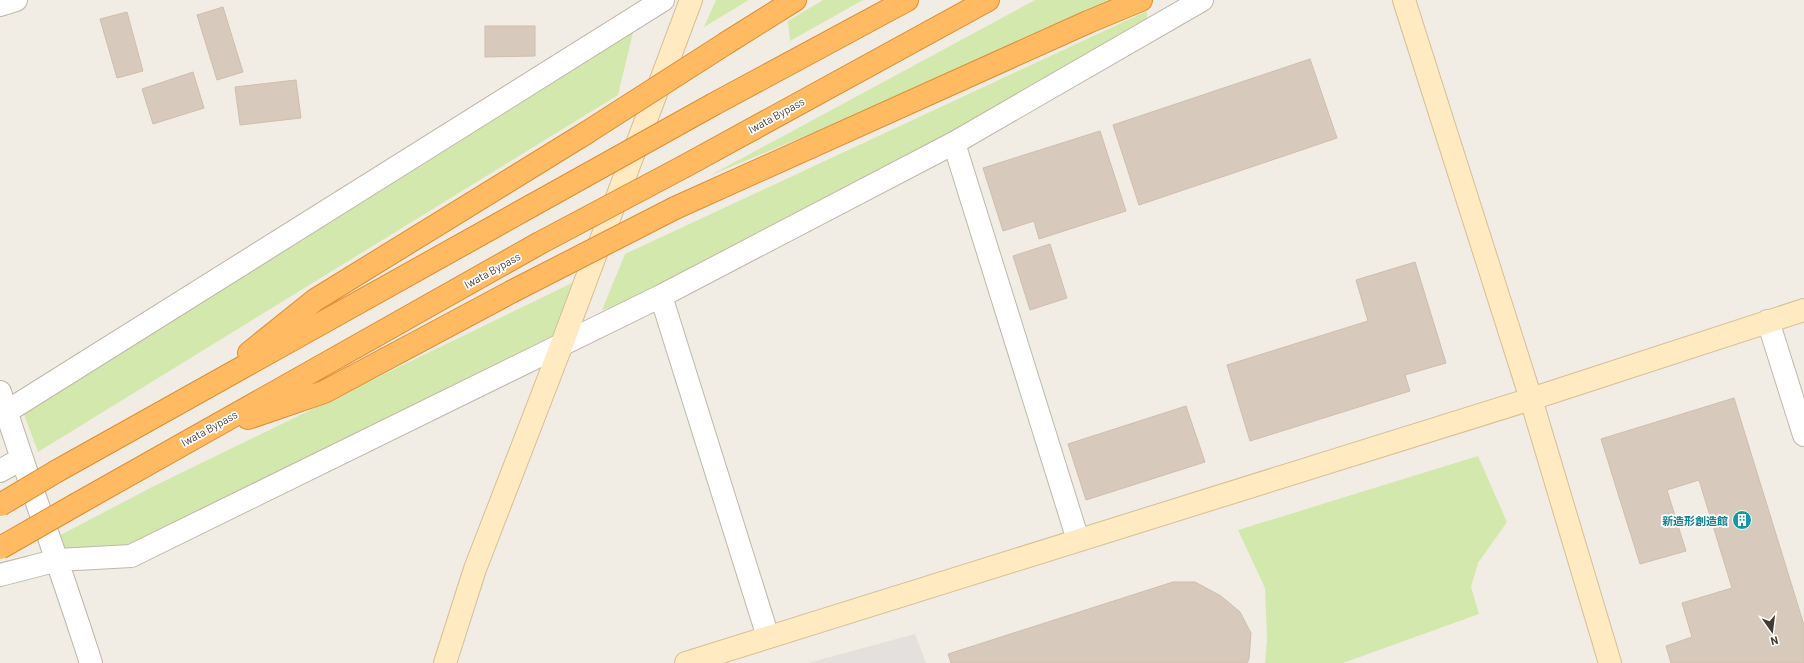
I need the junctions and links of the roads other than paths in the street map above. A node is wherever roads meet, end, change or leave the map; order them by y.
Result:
1 (16, 0) edge
2 (663, 0) edge
3 (690, 0) edge
4 (795, 0) edge
5 (907, 0) edge
6 (988, 0) edge
7 (1141, 0) edge
8 (1202, 0) edge
9 (1404, 0) edge
10 (0, 5) edge
11 (954, 143) junction
12 (660, 296) junction
13 (1804, 310) edge
14 (1768, 321) junction
15 (562, 344) junction
16 (196, 394) junction
17 (1531, 399) junction
18 (3, 402) edge
19 (197, 435) junction
20 (1804, 435) edge
21 (21, 459) junction
22 (0, 471) edge
23 (0, 505) edge
24 (1078, 540) junction
25 (0, 548) edge
26 (58, 560) junction
27 (0, 575) edge
28 (768, 637) junction
29 (91, 663) edge
30 (445, 663) edge
31 (686, 663) edge
32 (1610, 663) edge

1 - 10 street
2 - 18 street
3 - 15 street
4 - 16 highway, bridge
5 - 16 highway, bridge
6 - 19 highway, Iwata Bypass, bridge
7 - 19 highway, bridge
8 - 11 street
9 - 17 street
11 - 12 street
11 - 24 street
12 - 15 street
12 - 28 street
13 - 14 street
14 - 17 street
14 - 20 street
15 - 26 street
15 - 30 street
16 - 23 highway, bridge
17 - 24 street
17 - 32 street
18 - 21 street
19 - 25 highway, Iwata Bypass, bridge
21 - 22 street
21 - 26 street
24 - 28 street
26 - 27 street
26 - 29 street
28 - 31 street

